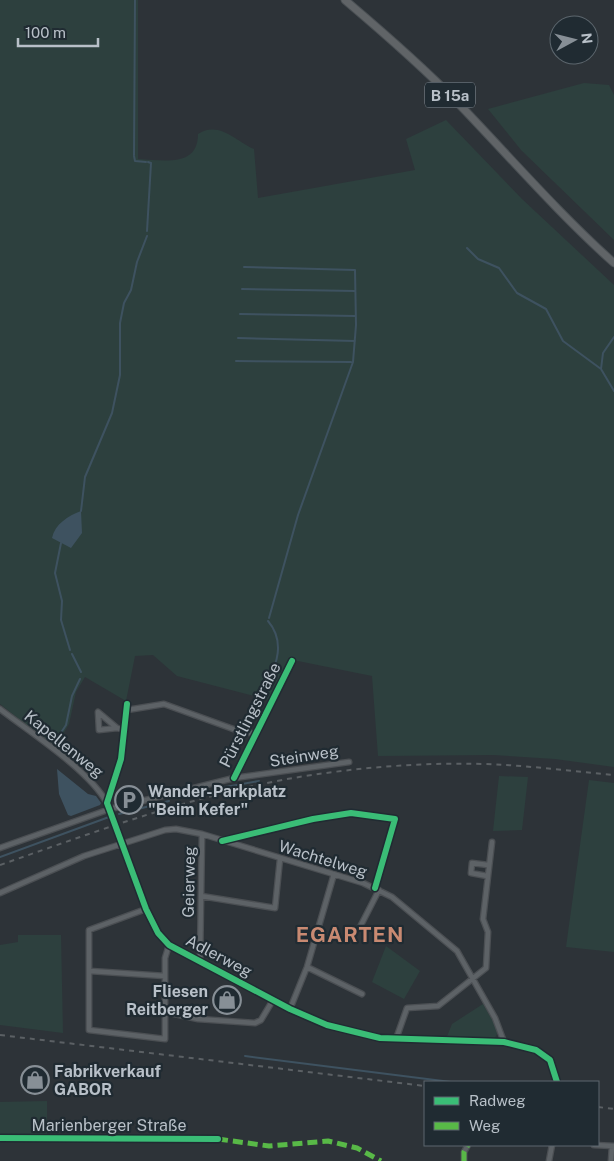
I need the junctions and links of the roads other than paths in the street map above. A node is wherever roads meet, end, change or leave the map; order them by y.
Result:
1 (345, 0) edge
2 (614, 263) edge
3 (292, 661) dead end
4 (128, 704) dead end
5 (0, 709) edge
6 (127, 710) junction
7 (117, 728) junction
8 (124, 730) junction
9 (255, 734) junction
10 (349, 762) dead end
11 (234, 778) junction
12 (108, 803) junction
13 (110, 809) junction
14 (202, 834) junction
15 (222, 841) junction
16 (492, 842) dead end
17 (123, 843) junction
18 (0, 848) edge
19 (280, 859) junction
20 (488, 865) junction
21 (334, 874) junction
22 (487, 876) junction
23 (377, 889) junction
24 (0, 893) edge
25 (201, 896) junction
26 (146, 909) junction
27 (361, 925) dead end
28 (169, 944) junction
29 (200, 961) junction
30 (307, 967) junction
31 (90, 971) junction
32 (165, 976) junction
33 (473, 977) junction
34 (362, 994) dead end
35 (273, 1000) junction
36 (290, 1009) junction
37 (165, 1012) junction
38 (396, 1039) junction
39 (504, 1042) junction
40 (557, 1081) edge
41 (0, 1138) edge
42 (218, 1139) dead end
43 (599, 1145) edge
44 (467, 1146) edge
45 (552, 1146) edge
46 (613, 1146) edge
47 (464, 1161) edge
48 (550, 1161) edge
49 (611, 1161) edge

1 - 2 highway, B 15a
3 - 9 street, Pürstlingstraße
4 - 6 street
5 - 12 street, Kapellenweg
6 - 8 street
6 - 9 street
7 - 7 street
7 - 8 street
8 - 12 street
9 - 11 street, Pürstlingstraße
10 - 11 street, Steinweg
11 - 13 street, Pürstlingstraße
12 - 13 street, Adlerweg
13 - 17 street, Adlerweg
13 - 18 street, Pürstlingstraße
14 - 15 street, Wachtelweg
14 - 17 street, Wachtelweg
14 - 25 street, Geierweg
15 - 19 street, Wachtelweg
15 - 23 street
16 - 20 street
17 - 24 street, Wachtelweg
17 - 26 street, Adlerweg
19 - 21 street, Wachtelweg
19 - 25 street
20 - 22 street
20 - 22 street
21 - 23 street, Wachtelweg
21 - 30 street
22 - 33 street
23 - 27 street
23 - 33 street, Wachtelweg
25 - 29 street, Geierweg
26 - 28 street, Adlerweg
26 - 31 street
28 - 29 street, Adlerweg
28 - 32 street
29 - 35 street, Adlerweg
30 - 34 street
30 - 36 street
31 - 32 street
31 - 37 street
32 - 37 street
33 - 38 street
33 - 39 street, Wachtelweg
35 - 36 street, Adlerweg
35 - 37 street
36 - 38 street, Adlerweg
38 - 39 street, Adlerweg
39 - 40 street, Adlerweg
41 - 42 street, Marienberger Straße
43 - 46 street
44 - 47 street
45 - 48 street
46 - 49 street

